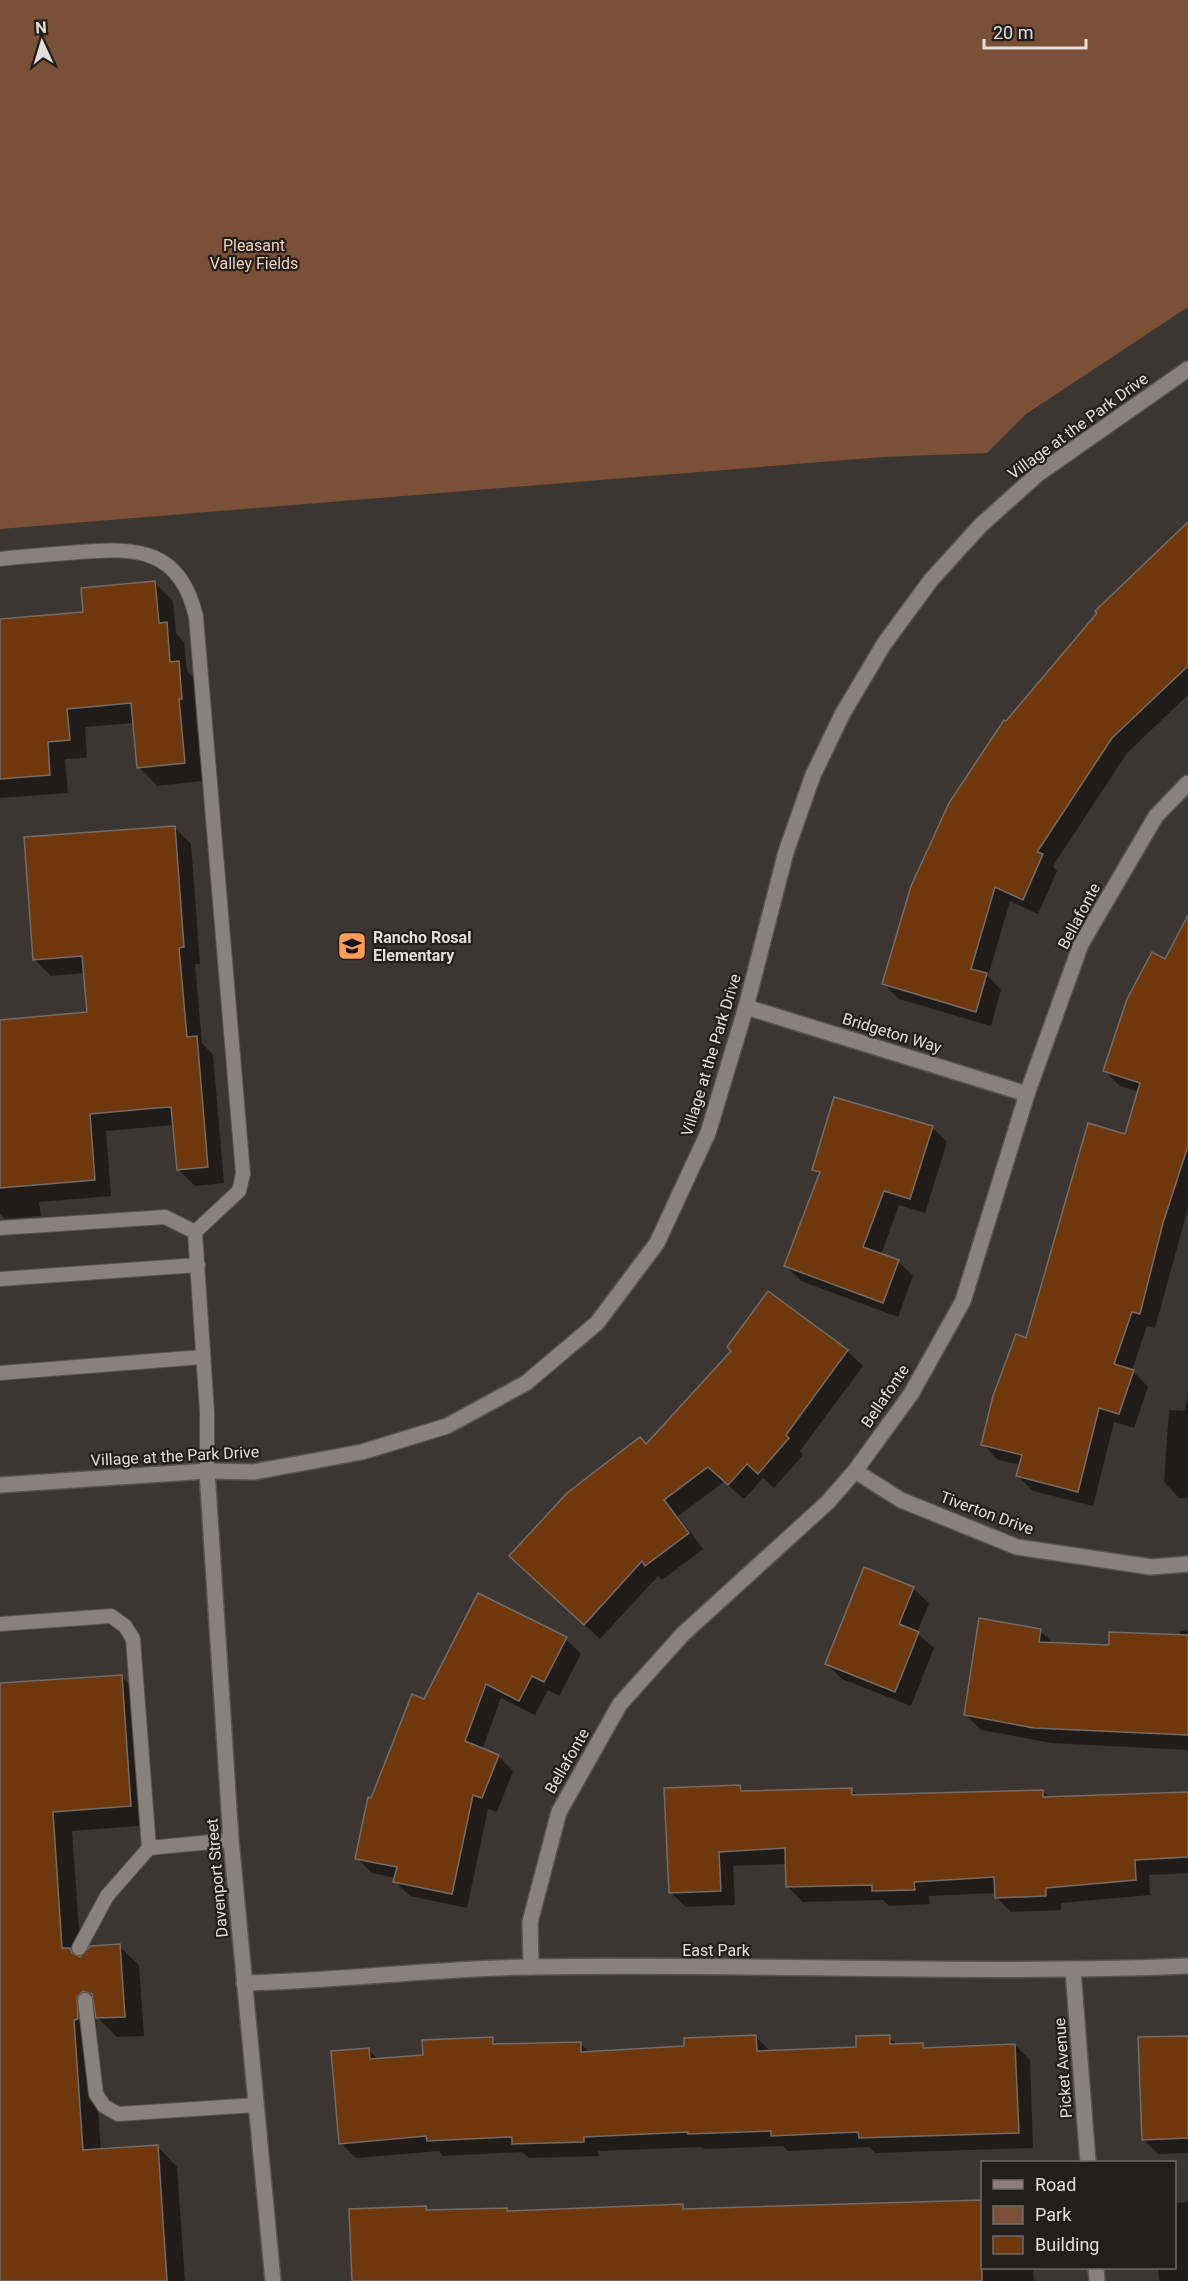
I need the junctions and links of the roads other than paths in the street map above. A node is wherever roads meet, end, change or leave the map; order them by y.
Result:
1 (1188, 369) edge
2 (0, 559) edge
3 (1188, 783) edge
4 (746, 1006) junction
5 (1027, 1094) junction
6 (0, 1228) edge
7 (195, 1232) junction
8 (198, 1265) junction
9 (0, 1279) edge
10 (202, 1357) junction
11 (0, 1373) edge
12 (207, 1471) junction
13 (855, 1471) junction
14 (0, 1485) edge
15 (1188, 1564) edge
16 (0, 1624) edge
17 (231, 1840) junction
18 (149, 1848) junction
19 (79, 1948) dead end
20 (531, 1966) junction
21 (1188, 1966) edge
22 (1073, 1971) junction
23 (244, 1983) junction
24 (85, 2000) dead end
25 (256, 2105) junction
26 (1088, 2161) edge
27 (273, 2281) edge

1 - 4 street, Village at the Park Drive
2 - 7 lane
3 - 5 street, Bellafonte
4 - 5 street, Bridgeton Way
4 - 12 street, Village at the Park Drive
5 - 13 street, Bellafonte
6 - 7 lane
7 - 8 lane
8 - 9 lane
8 - 10 lane
10 - 11 lane
10 - 12 lane
12 - 14 street, Village at the Park Drive
12 - 17 street, Davenport Street
13 - 15 street, Tiverton Drive
13 - 20 street, Bellafonte
16 - 18 lane
17 - 18 lane
17 - 23 street, Davenport Street
18 - 19 lane
20 - 22 street, East Park
20 - 23 street, East Park
21 - 22 street, East Park
22 - 26 street, Picket Avenue
23 - 25 street, Davenport Street
24 - 25 lane
25 - 27 street, Davenport Street

